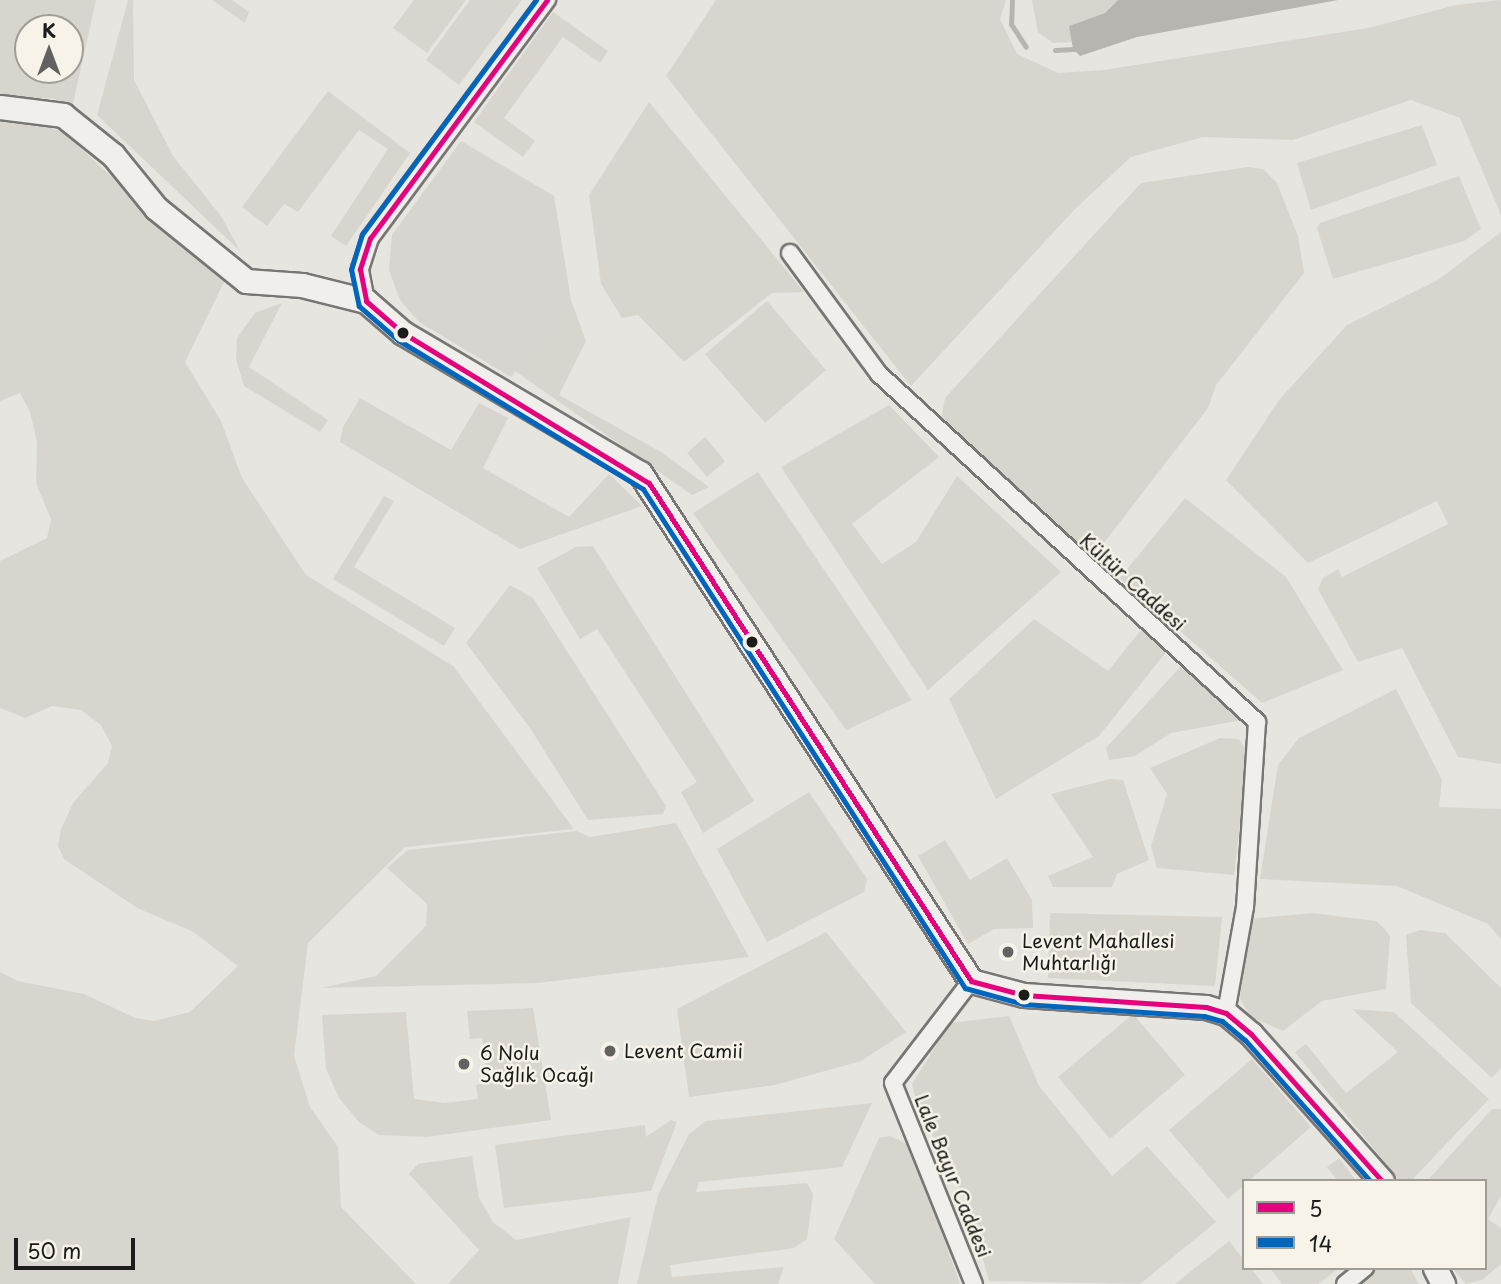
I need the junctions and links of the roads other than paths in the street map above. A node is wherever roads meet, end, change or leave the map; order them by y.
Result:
1 (547, 0) edge
2 (0, 107) edge
3 (790, 253) dead end
4 (366, 301) junction
5 (971, 981) junction
6 (1226, 1013) junction
7 (1380, 1179) edge
8 (1363, 1270) edge
9 (974, 1284) edge
10 (1345, 1284) edge

1 - 4 street
2 - 4 street
3 - 6 street, Kültür Caddesi
4 - 5 street
5 - 6 street
5 - 9 street, Lale Bayır Caddesi
6 - 7 street
8 - 10 street

